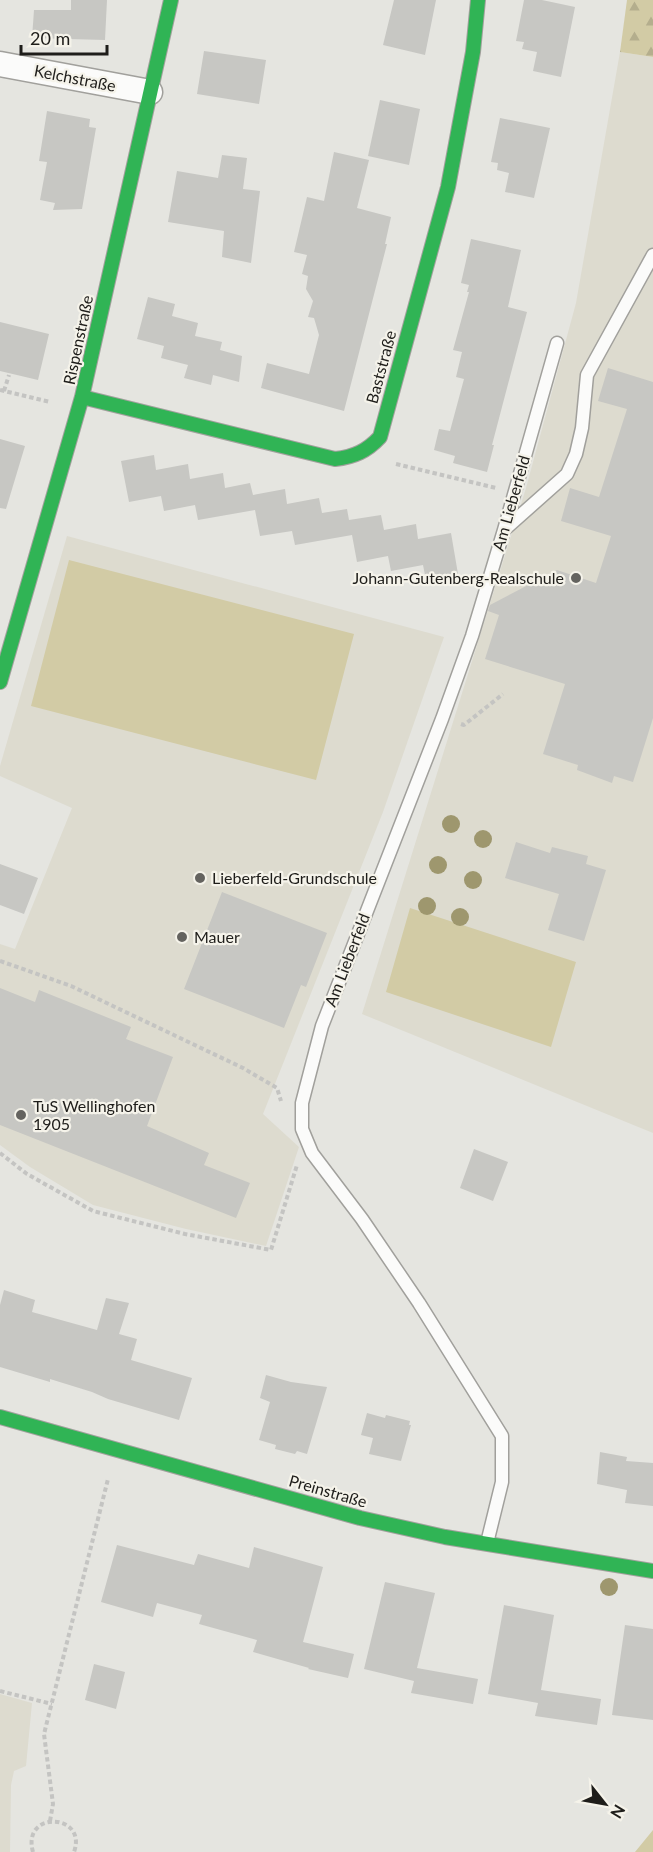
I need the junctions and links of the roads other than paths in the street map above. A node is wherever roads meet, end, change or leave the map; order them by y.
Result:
1 (171, 0) edge
2 (478, 0) edge
3 (0, 64) edge
4 (150, 92) junction
5 (653, 255) edge
6 (557, 342) dead end
7 (82, 397) junction
8 (504, 530) junction
9 (0, 682) edge
10 (0, 1416) edge
11 (487, 1544) junction
12 (653, 1570) edge

1 - 4 street, Rispenstraße
2 - 7 street, Baststraße
3 - 4 street, Kelchstraße
4 - 7 street, Rispenstraße
5 - 8 lane
6 - 8 lane, Am Lieberfeld
7 - 9 street, Rispenstraße
8 - 11 lane, Am Lieberfeld
10 - 11 street, Preinstraße
11 - 12 street, Preinstraße

